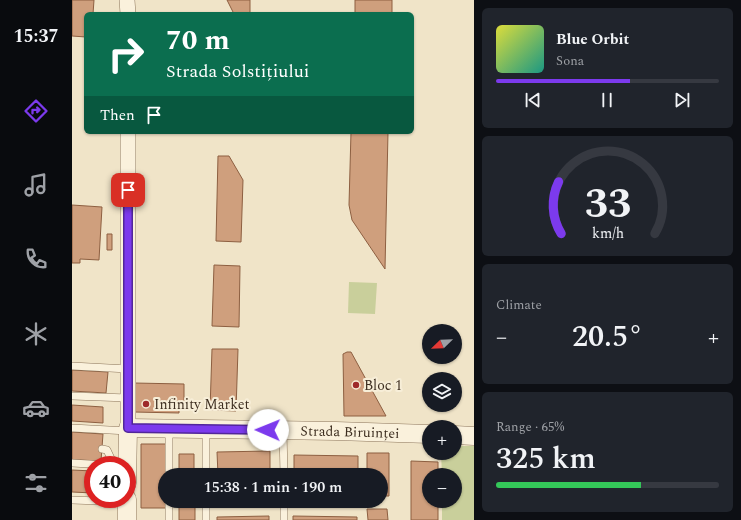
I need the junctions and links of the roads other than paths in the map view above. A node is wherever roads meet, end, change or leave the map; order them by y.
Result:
1 (128, 0) edge
2 (128, 12) edge
3 (128, 134) edge
4 (72, 366) edge
5 (128, 369) junction
6 (72, 396) edge
7 (128, 398) junction
8 (72, 428) edge
9 (169, 428) junction
10 (206, 429) junction
11 (128, 430) junction
12 (283, 431) junction
13 (422, 434) edge
14 (462, 435) edge
15 (474, 436) edge
16 (102, 449) dead end
17 (110, 456) edge
18 (127, 456) edge
19 (72, 463) edge
20 (84, 464) edge
21 (169, 468) edge
22 (206, 468) edge
23 (284, 468) edge
24 (72, 500) edge
25 (84, 502) edge
26 (169, 508) edge
27 (206, 508) edge
28 (284, 508) edge
29 (169, 520) edge
30 (206, 520) edge
31 (284, 520) edge

1 - 2 street
3 - 5 street
4 - 5 lane
5 - 7 street
6 - 7 lane
7 - 11 street
8 - 11 lane
9 - 10 street, Strada Biruinței
9 - 11 street, Strada Biruinței
9 - 21 lane
10 - 12 street, Strada Biruinței
10 - 22 lane
11 - 18 street
12 - 13 street, Strada Biruinței
12 - 23 lane
14 - 15 street
16 - 17 lane
19 - 20 lane
24 - 25 lane
26 - 29 lane
27 - 30 lane
28 - 31 lane

